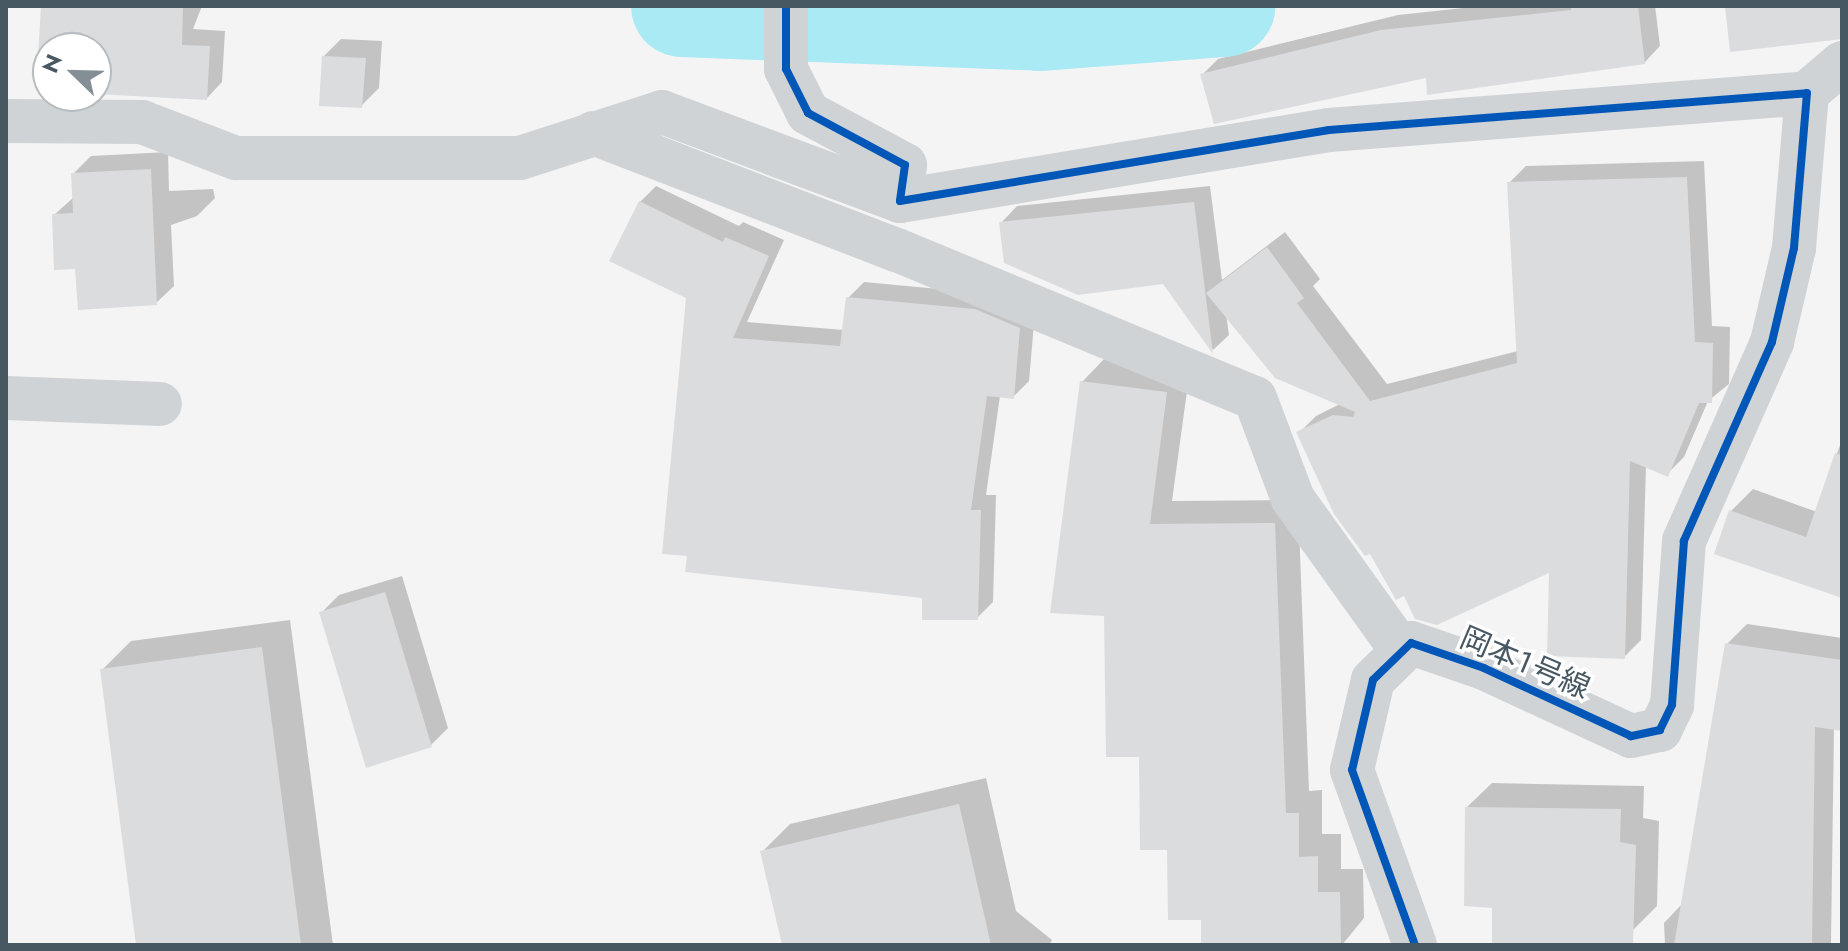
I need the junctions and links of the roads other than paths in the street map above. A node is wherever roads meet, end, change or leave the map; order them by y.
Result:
1 (786, 6) edge
2 (1842, 63) edge
3 (1807, 93) junction
4 (6, 121) edge
5 (593, 133) junction
6 (900, 201) junction
7 (6, 398) edge
8 (160, 404) dead end
9 (1402, 651) junction
10 (1415, 945) edge

1 - 6 street
2 - 3 street
3 - 6 street
3 - 9 street, 岡本１号線
4 - 5 street
5 - 6 street
5 - 9 street
7 - 8 street
9 - 10 street

